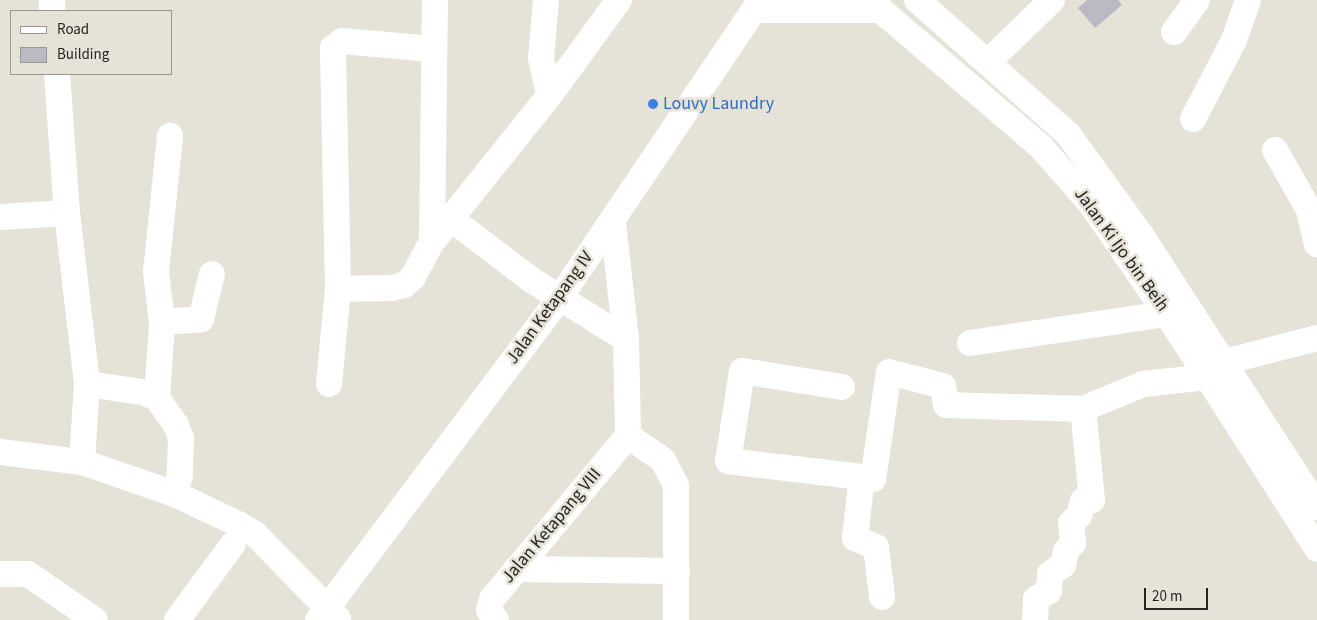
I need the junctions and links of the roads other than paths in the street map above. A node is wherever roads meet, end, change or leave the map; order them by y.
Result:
1 (435, 0) edge
2 (546, 0) edge
3 (619, 0) edge
4 (917, 0) edge
5 (1052, 0) edge
6 (1197, 0) edge
7 (1248, 0) edge
8 (758, 5) edge
9 (875, 5) edge
10 (1174, 32) dead end
11 (432, 48) junction
12 (988, 62) junction
13 (57, 75) edge
14 (549, 96) junction
15 (1194, 119) dead end
16 (170, 136) dead end
17 (1275, 150) dead end
18 (67, 213) junction
19 (0, 217) edge
20 (450, 218) junction
21 (613, 222) junction
22 (432, 242) junction
23 (1317, 244) edge
24 (212, 274) dead end
25 (338, 289) junction
26 (561, 296) junction
27 (1177, 309) junction
28 (162, 322) junction
29 (1317, 338) edge
30 (626, 339) junction
31 (970, 343) dead end
32 (1215, 369) junction
33 (87, 384) junction
34 (329, 384) dead end
35 (842, 387) dead end
36 (157, 398) junction
37 (1083, 409) junction
38 (628, 436) junction
39 (0, 452) edge
40 (82, 462) junction
41 (862, 476) junction
42 (175, 494) junction
43 (1317, 507) edge
44 (233, 544) dead end
45 (1317, 549) edge
46 (516, 569) junction
47 (677, 571) junction
48 (0, 574) edge
49 (882, 597) dead end
50 (328, 616) edge
51 (95, 620) edge
52 (177, 620) edge
53 (496, 620) edge
54 (676, 620) edge
55 (1035, 620) edge

1 - 11 street
2 - 14 street
3 - 14 street
4 - 12 street, Jalan Ki Ijo bin Beih
5 - 12 street
6 - 10 street
7 - 15 street
8 - 9 street
8 - 21 street, Jalan Ketapang IV
9 - 27 street, Jalan Ki Ijo bin Beih
11 - 22 street
11 - 25 street
12 - 27 street, Jalan Ki Ijo bin Beih
13 - 18 street
14 - 20 street
16 - 28 street
17 - 23 street
18 - 19 street
18 - 33 street
20 - 22 street
20 - 26 street
21 - 26 street, Jalan Ketapang IV
21 - 30 street
22 - 25 street
24 - 28 street
25 - 34 street
26 - 30 street
26 - 50 street, Jalan Ketapang IV
27 - 31 street
27 - 32 street, Jalan Ki Ijo bin Beih
28 - 36 street
29 - 32 street
30 - 38 street
32 - 37 street
32 - 43 street, Jalan Ki Ijo bin Beih
32 - 45 street, Jalan Ki Ijo bin Beih
33 - 36 street
33 - 40 street
35 - 41 street
36 - 42 street
37 - 41 street
37 - 55 street
38 - 46 street, Jalan Ketapang VIII
38 - 47 street
39 - 40 street
40 - 42 street
41 - 49 street
42 - 50 street
44 - 52 street
46 - 47 street
46 - 53 street, Jalan Ketapang VIII
47 - 54 street
48 - 51 street

